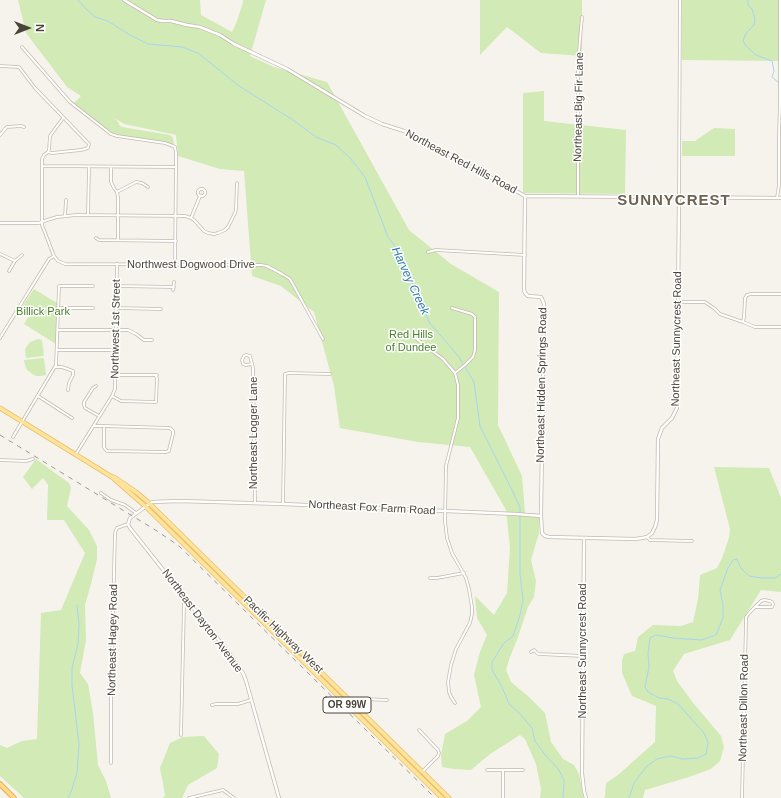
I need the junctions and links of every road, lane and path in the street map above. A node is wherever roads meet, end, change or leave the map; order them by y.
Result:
1 (124, 0) edge
2 (680, 0) edge
3 (780, 0) edge
4 (582, 17) dead end
5 (22, 47) dead end
6 (0, 66) edge
7 (63, 118) junction
8 (24, 127) dead end
9 (0, 135) edge
10 (48, 152) junction
11 (42, 166) junction
12 (89, 167) junction
13 (111, 167) junction
14 (176, 167) junction
15 (236, 183) dead end
16 (148, 187) dead end
17 (117, 192) junction
18 (200, 196) dead end
19 (525, 196) junction
20 (578, 196) junction
21 (679, 197) junction
22 (779, 198) edge
23 (66, 200) dead end
24 (88, 215) junction
25 (65, 216) junction
26 (118, 216) junction
27 (176, 216) junction
28 (190, 218) junction
29 (42, 222) junction
30 (0, 223) edge
31 (96, 238) dead end
32 (118, 240) junction
33 (176, 241) junction
34 (428, 252) dead end
35 (0, 254) edge
36 (22, 255) dead end
37 (525, 255) junction
38 (54, 256) junction
39 (15, 261) junction
40 (117, 264) junction
41 (175, 264) junction
42 (9, 271) dead end
43 (174, 282) dead end
44 (93, 286) dead end
45 (116, 286) junction
46 (781, 294) edge
47 (678, 302) junction
48 (59, 308) junction
49 (93, 308) dead end
50 (116, 308) junction
51 (452, 308) dead end
52 (162, 309) dead end
53 (743, 322) junction
54 (781, 327) edge
55 (58, 330) junction
56 (116, 330) junction
57 (414, 336) dead end
58 (0, 338) edge
59 (322, 339) dead end
60 (152, 340) dead end
61 (57, 350) junction
62 (116, 350) junction
63 (252, 364) junction
64 (55, 367) junction
65 (455, 373) junction
66 (330, 374) dead end
67 (116, 375) junction
68 (96, 386) dead end
69 (68, 390) dead end
70 (38, 396) junction
71 (112, 396) junction
72 (0, 408) edge
73 (99, 416) junction
74 (72, 418) dead end
75 (22, 422) junction
76 (93, 426) junction
77 (104, 426) junction
78 (13, 437) dead end
79 (76, 454) junction
80 (33, 459) dead end
81 (0, 460) edge
82 (101, 493) dead end
83 (255, 502) junction
84 (283, 504) junction
85 (147, 505) junction
86 (446, 511) junction
87 (136, 513) junction
88 (541, 516) junction
89 (128, 524) junction
90 (646, 537) junction
91 (584, 538) junction
92 (692, 541) dead end
93 (464, 572) junction
94 (430, 578) dead end
95 (186, 598) junction
96 (755, 607) junction
97 (530, 652) dead end
98 (583, 656) junction
99 (251, 700) junction
100 (387, 700) dead end
101 (456, 703) dead end
102 (212, 705) dead end
103 (355, 706) junction
104 (352, 710) junction
105 (419, 730) dead end
106 (181, 734) dead end
107 (111, 764) dead end
108 (487, 770) dead end
109 (503, 770) junction
110 (523, 770) dead end
111 (422, 772) junction
112 (0, 784) edge
113 (14, 798) edge
114 (189, 798) edge
115 (234, 798) edge
116 (279, 798) edge
117 (442, 798) edge
118 (449, 798) edge
119 (503, 798) edge
120 (586, 798) edge
121 (742, 798) edge

1 - 19 street, Northeast Red Hills Road
2 - 21 street, Northeast Sunnycrest Road
3 - 22 street
4 - 20 street, Northeast Big Fir Lane
5 - 14 street
6 - 7 street
7 - 10 street
7 - 10 street
8 - 9 street
10 - 11 street
11 - 12 street
11 - 29 street
12 - 13 street
12 - 24 street
13 - 14 street
13 - 17 street
14 - 27 street
15 - 28 street
16 - 17 street
17 - 26 street
18 - 28 street
19 - 20 street, Northeast Red Hills Road
19 - 37 street, Northeast Hidden Springs Road
20 - 21 street, Northeast Red Hills Road
21 - 22 street, Northeast Red Hills Road
21 - 47 street, Northeast Sunnycrest Road
23 - 25 street
24 - 25 street
24 - 26 street
25 - 29 street
26 - 27 street
26 - 32 street
27 - 28 street
27 - 33 street
29 - 30 street
29 - 38 street
31 - 32 street
32 - 33 street
33 - 41 street
34 - 37 street
35 - 39 street
36 - 39 street
37 - 88 street, Northeast Hidden Springs Road
38 - 40 street, Northwest Dogwood Drive
38 - 58 street
39 - 42 street
40 - 41 street, Northwest Dogwood Drive
40 - 45 street, Northwest 1st Street
41 - 59 street, Northwest Dogwood Drive
43 - 45 street
44 - 48 street
45 - 50 street, Northwest 1st Street
46 - 53 street
47 - 53 street
47 - 90 street, Northeast Sunnycrest Road
48 - 49 street
48 - 55 street
50 - 52 street
50 - 56 street, Northwest 1st Street
51 - 65 street
53 - 54 street
55 - 56 street
55 - 61 street
56 - 60 street
56 - 62 street, Northwest 1st Street
57 - 65 street
61 - 62 street
61 - 64 street
62 - 67 street, Northwest 1st Street
63 - 63 street, Northeast Logger Lane
63 - 83 street, Northeast Logger Lane
64 - 69 street
64 - 70 street
65 - 86 street
66 - 84 street
67 - 71 street, Northwest 1st Street
67 - 71 street
68 - 73 street
70 - 74 street
70 - 75 street
71 - 73 street, Northwest 1st Street
72 - 75 main road, OR 99W
73 - 76 street, Northwest 1st Street
75 - 78 street
75 - 79 main road, OR 99W
76 - 77 street
76 - 79 street, Northwest 1st Street
77 - 77 street
79 - 85 main road, Pacific Highway West / OR 99W
80 - 81 street
82 - 87 street
83 - 84 street, Northeast Fox Farm Road
83 - 85 street, Northeast Fox Farm Road
84 - 86 street, Northeast Fox Farm Road
85 - 87 street
85 - 103 main road, Pacific Highway West / OR 99W
85 - 104 main road, Pacific Highway West / OR 99W
86 - 88 street, Northeast Fox Farm Road
86 - 93 street
87 - 89 street
88 - 91 street
89 - 95 street, Northeast Dayton Avenue
89 - 107 street, Northeast Hagey Road
90 - 91 street
90 - 92 street
91 - 98 street, Northeast Sunnycrest Road
93 - 94 street
93 - 101 street
95 - 99 street, Northeast Dayton Avenue
95 - 106 street
96 - 96 street
96 - 121 street, Northeast Dillon Road
97 - 98 street
98 - 120 street, Northeast Sunnycrest Road
99 - 102 street
99 - 116 street, Northeast Dayton Avenue
100 - 103 street
103 - 104 street
103 - 111 main road, Pacific Highway West / OR 99W
104 - 117 main road, Pacific Highway West / OR 99W
105 - 111 street
108 - 109 street
109 - 110 street
109 - 119 street
111 - 118 main road, Pacific Highway West / OR 99W
112 - 113 highway
114 - 115 street

